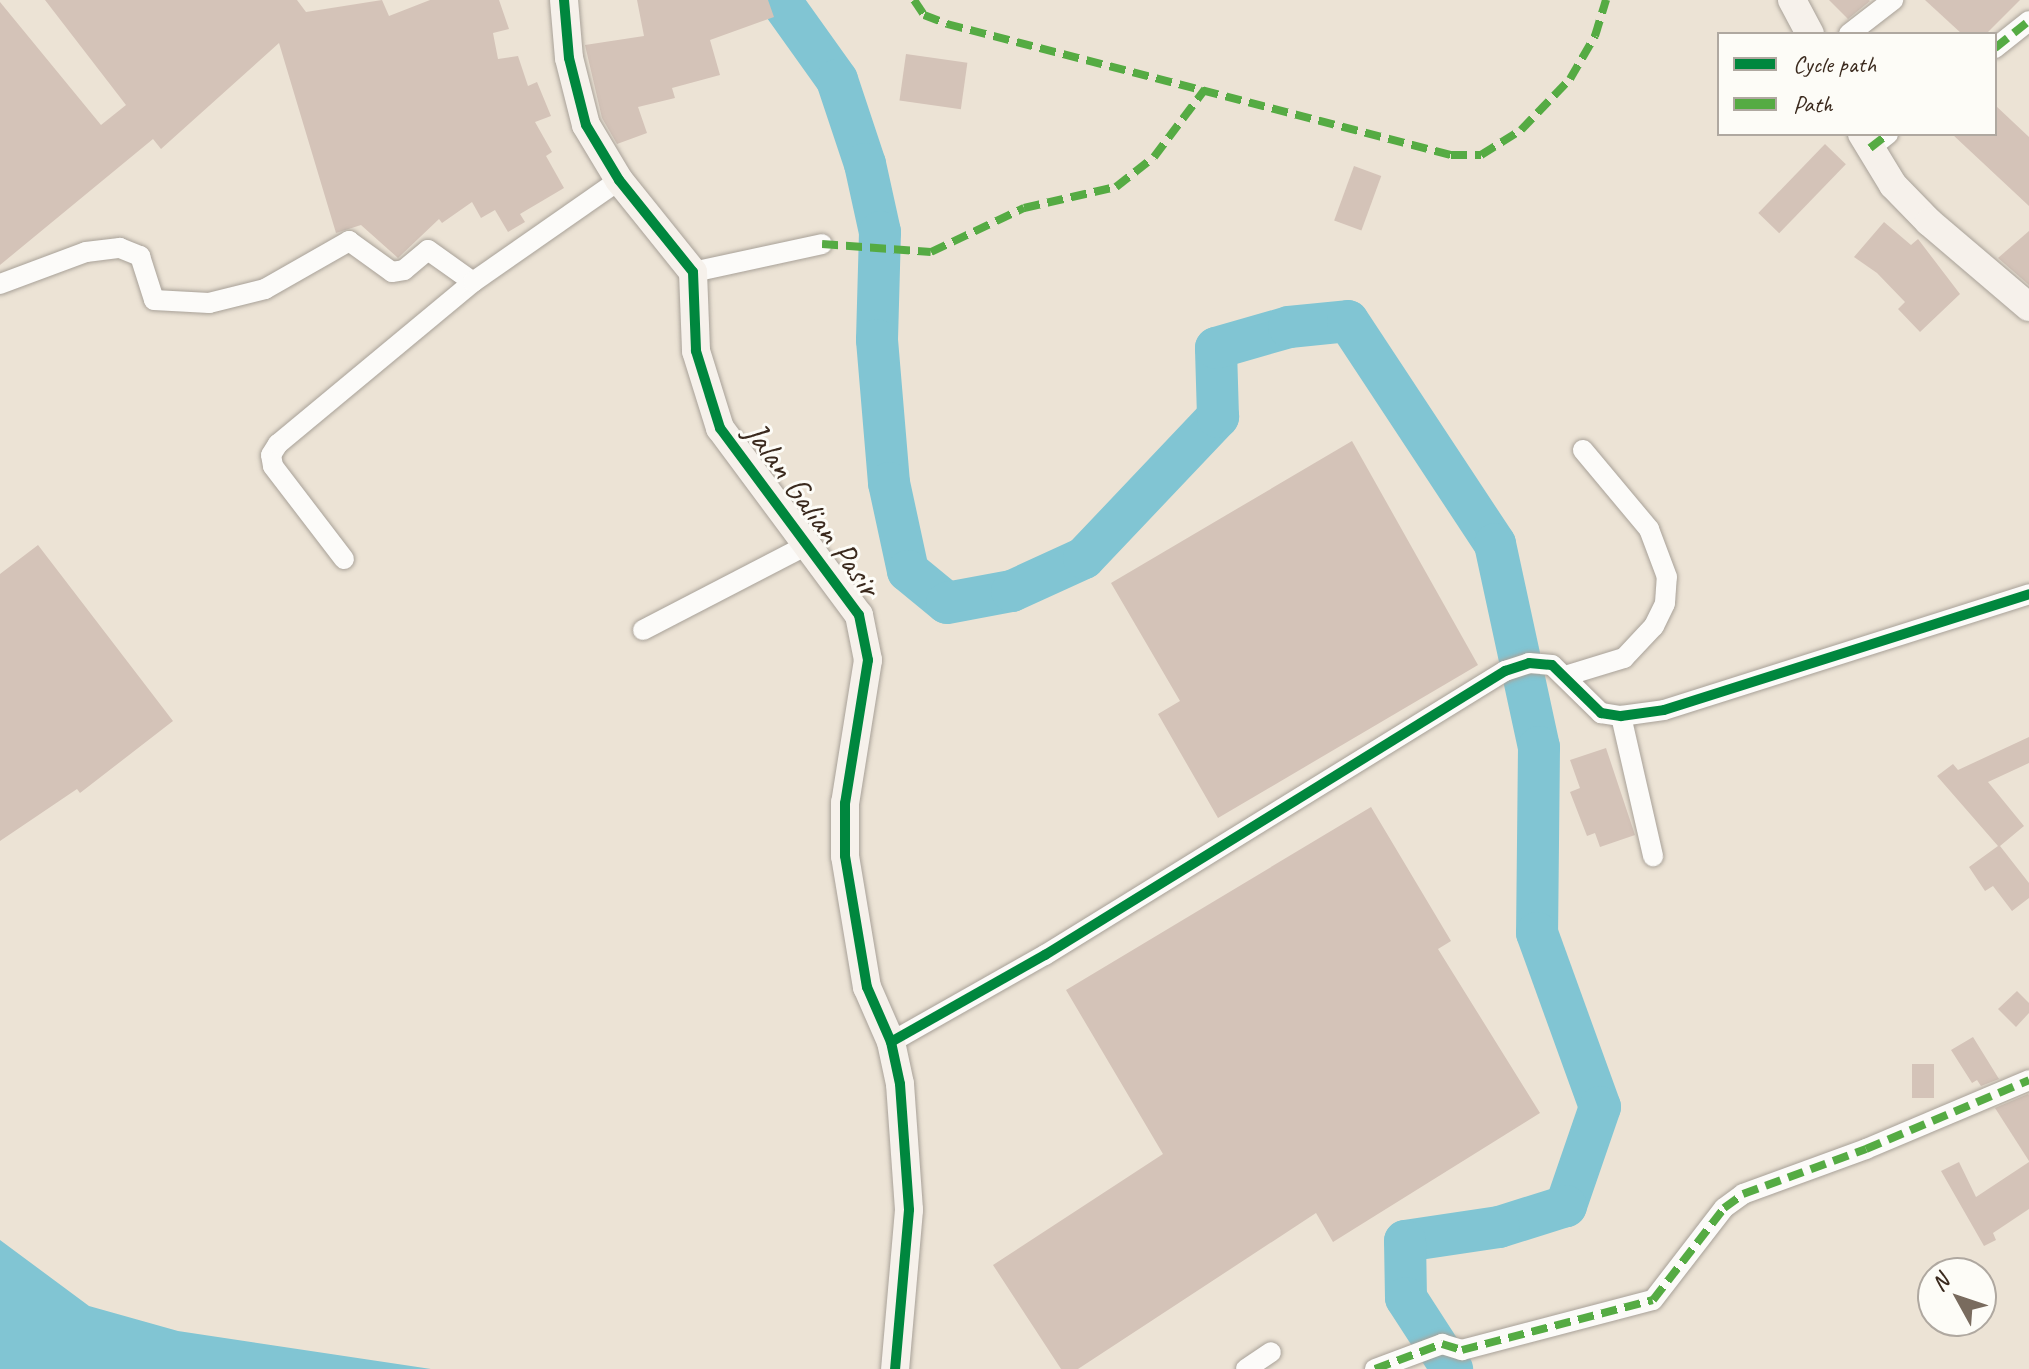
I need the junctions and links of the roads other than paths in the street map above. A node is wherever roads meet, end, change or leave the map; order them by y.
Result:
1 (564, 0) edge
2 (1792, 0) edge
3 (1893, 0) edge
4 (2029, 21) edge
5 (1809, 32) edge
6 (1852, 32) edge
7 (1997, 46) edge
8 (1873, 139) edge
9 (619, 180) junction
10 (822, 244) dead end
11 (693, 272) junction
12 (473, 282) junction
13 (0, 284) edge
14 (2029, 307) edge
15 (1583, 450) dead end
16 (809, 544) junction
17 (344, 559) dead end
18 (2029, 594) edge
19 (643, 630) dead end
20 (1565, 676) junction
21 (1621, 716) junction
22 (1653, 856) dead end
23 (891, 1042) junction
24 (2029, 1080) edge
25 (1271, 1352) dead end
26 (895, 1369) edge
27 (1246, 1369) edge
28 (1375, 1369) edge

1 - 9 street
2 - 5 street
3 - 6 street
4 - 7 street
8 - 14 street
9 - 11 street
9 - 12 street
10 - 11 street
11 - 16 street, Jalan Galian Pasir
12 - 13 street
12 - 17 street
15 - 20 street
16 - 19 street
16 - 23 street, Jalan Galian Pasir
18 - 21 street
20 - 21 street
20 - 23 street
21 - 22 street
23 - 26 street, Jalan Galian Pasir
24 - 28 street
25 - 27 street

